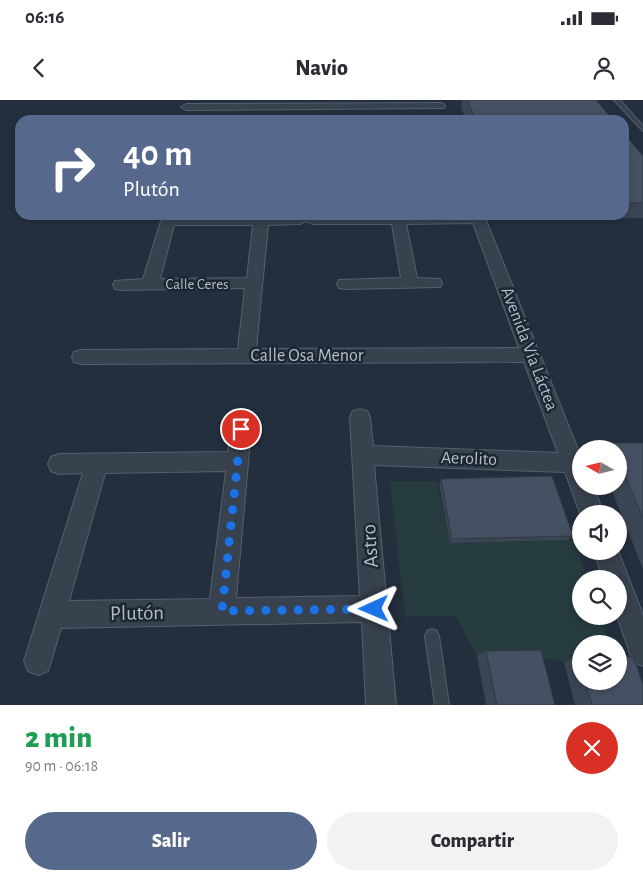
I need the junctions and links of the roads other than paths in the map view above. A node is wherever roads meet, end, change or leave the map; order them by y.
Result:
1 (617, 100) edge
2 (439, 103) edge
3 (186, 107) dead end
4 (274, 107) junction
5 (273, 115) edge
6 (443, 115) edge
7 (643, 129) edge
8 (169, 220) edge
9 (261, 220) joint
10 (398, 220) joint
11 (479, 220) edge
12 (254, 283) junction
13 (410, 283) junction
14 (434, 283) dead end
15 (150, 284) junction
16 (345, 284) dead end
17 (121, 285) dead end
18 (246, 356) junction
19 (532, 356) junction
20 (81, 357) dead end
21 (360, 417) dead end
22 (241, 429) dead end
23 (364, 455) junction
24 (572, 460) edge
25 (238, 462) junction
26 (97, 463) junction
27 (572, 463) edge
28 (59, 464) dead end
29 (627, 608) edge
30 (374, 609) junction
31 (222, 611) junction
32 (53, 615) junction
33 (432, 636) dead end
34 (643, 652) edge
35 (38, 661) dead end
36 (381, 705) edge
37 (442, 705) edge

1 - 7 lane
2 - 4 street
2 - 6 street
3 - 4 street
4 - 5 street
8 - 15 street, Calle Ceres
9 - 10 street
9 - 12 street, Calle Ceres
10 - 13 street
11 - 19 street, Avenida Vía Láctea
12 - 15 street, Calle Ceres
12 - 18 street, Calle Ceres
13 - 14 street
13 - 16 street
15 - 17 street
18 - 19 street, Calle Osa Menor
18 - 20 street, Calle Osa Menor
19 - 24 street, Avenida Vía Láctea
21 - 23 street, Astro
22 - 25 street
23 - 27 street, Aerolito
23 - 30 street, Astro
25 - 26 street
25 - 31 street
26 - 28 street
26 - 32 street
29 - 34 street
30 - 31 street, Plutón
30 - 36 street, Astro
31 - 32 street, Plutón
32 - 35 street
33 - 37 lane

